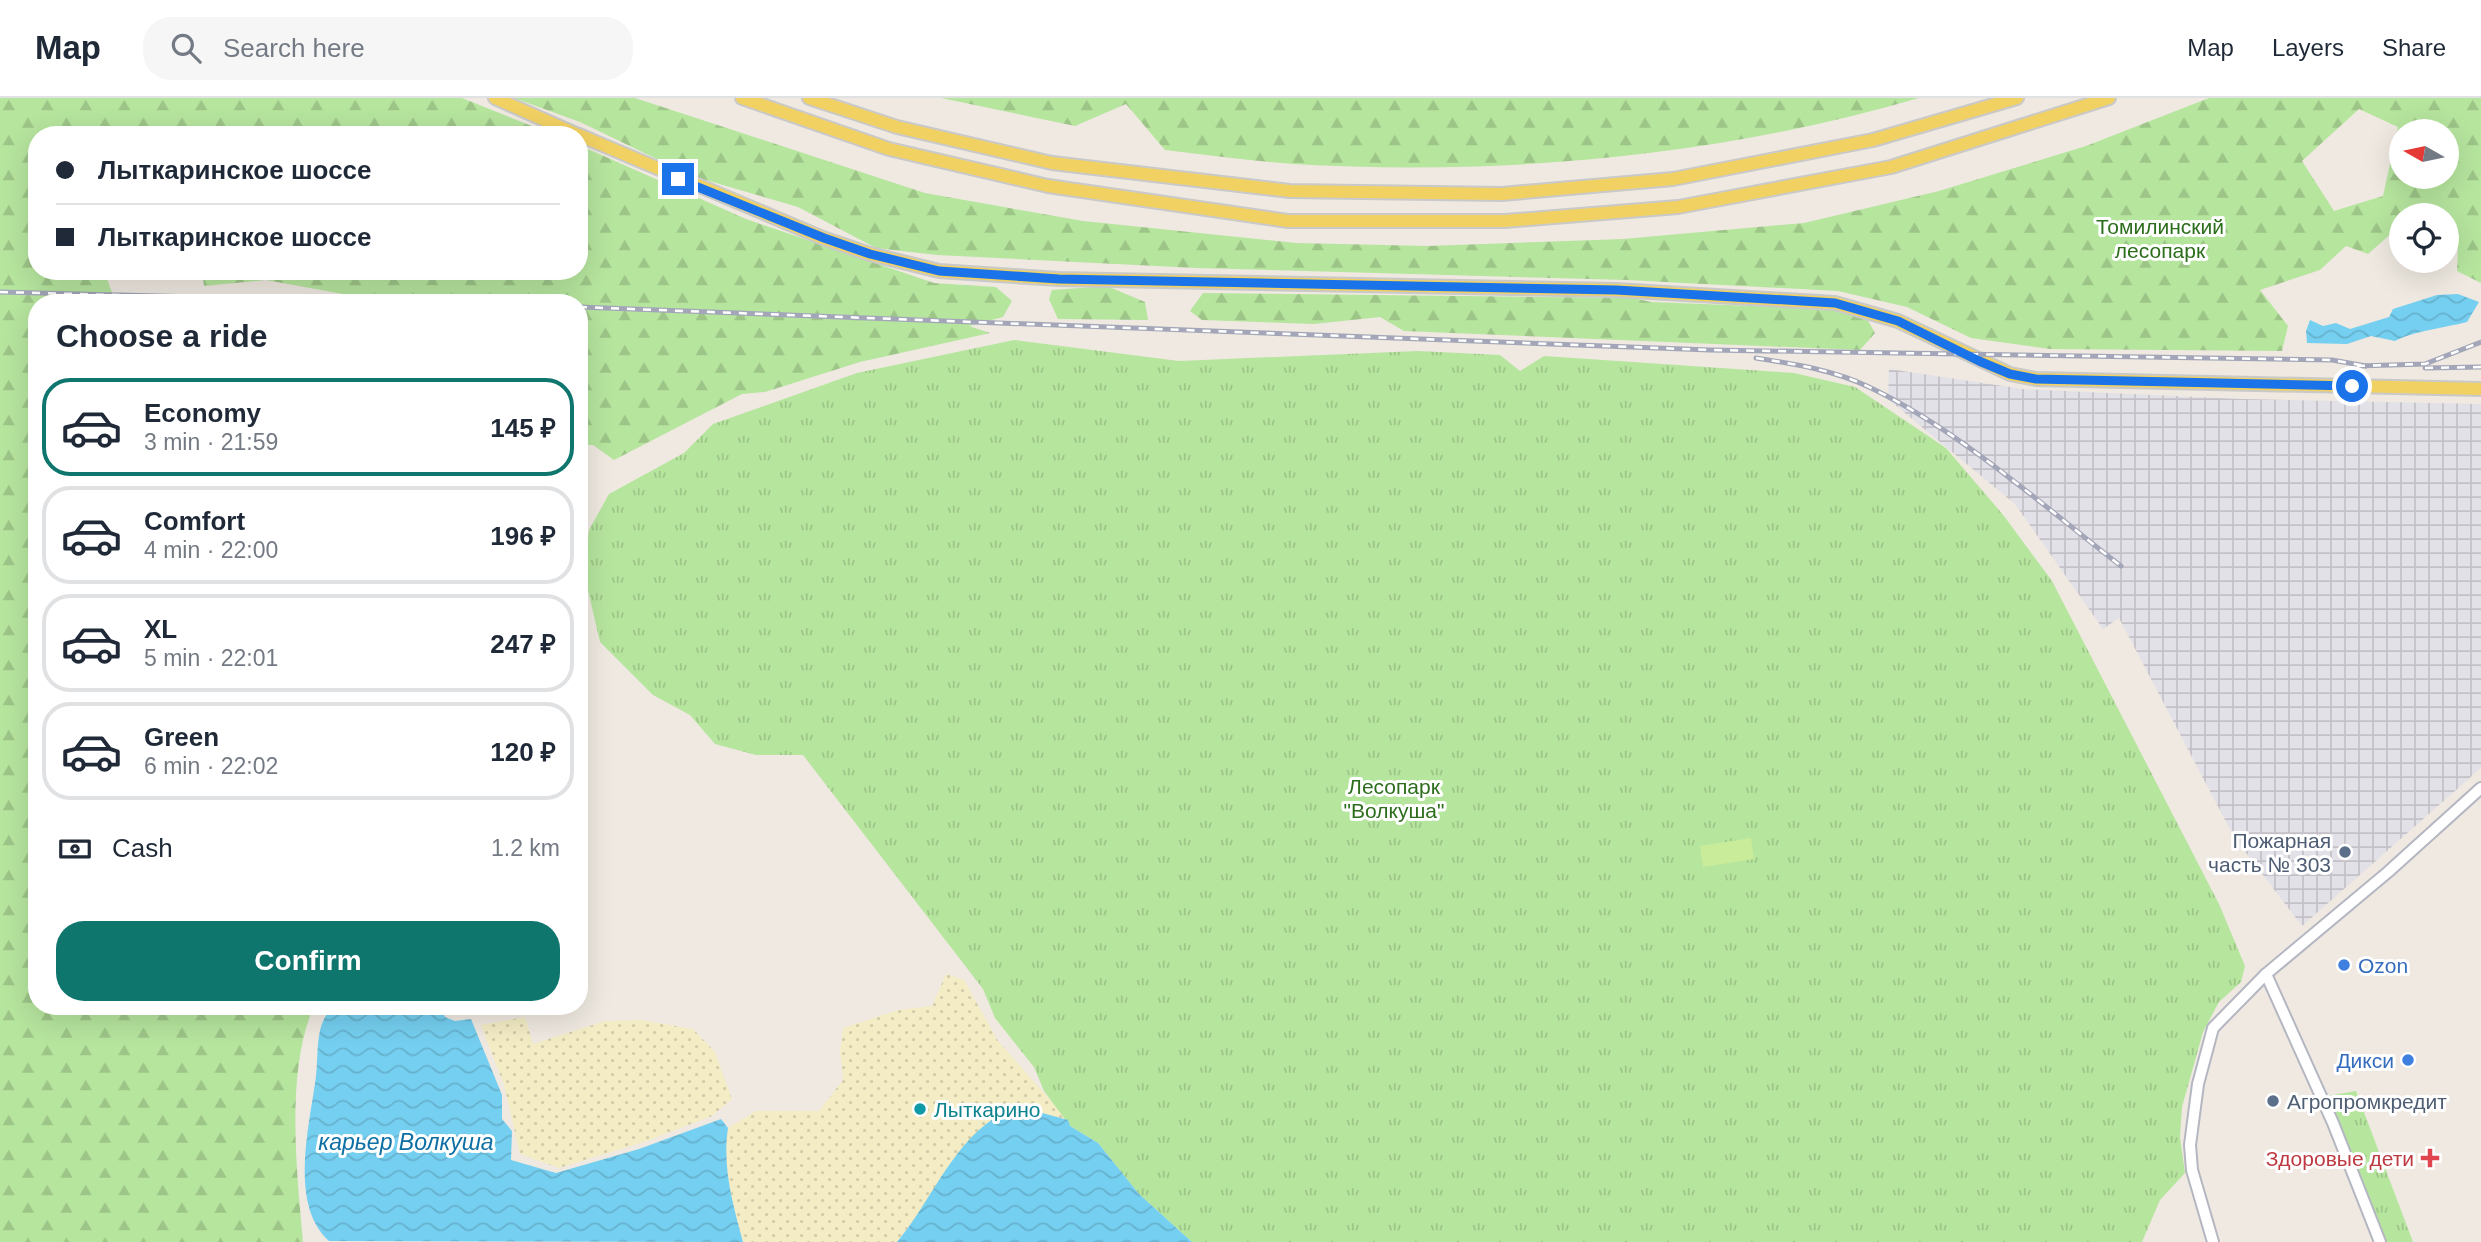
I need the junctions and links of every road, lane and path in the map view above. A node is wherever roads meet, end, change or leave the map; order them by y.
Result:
1 (495, 98) edge
2 (742, 98) edge
3 (809, 98) edge
4 (2017, 98) edge
5 (2109, 98) edge
6 (559, 126) edge
7 (588, 139) edge
8 (2481, 389) edge
9 (2481, 788) edge
10 (2266, 974) junction
11 (2213, 1242) edge
12 (2380, 1242) edge

1 - 6 main road
2 - 5 main road
3 - 4 main road
7 - 8 main road
9 - 10 street
10 - 11 street
10 - 12 street

